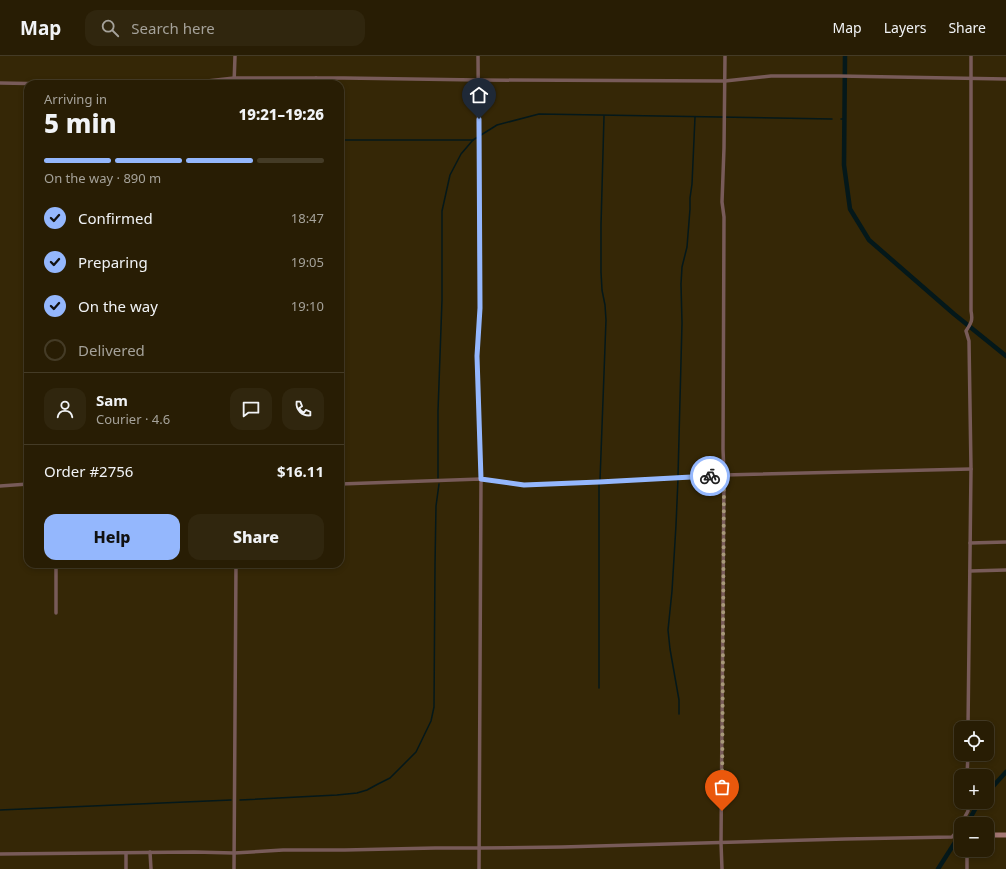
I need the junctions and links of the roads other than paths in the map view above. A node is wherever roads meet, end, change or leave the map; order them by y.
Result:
1 (235, 56) edge
2 (478, 56) edge
3 (725, 56) edge
4 (971, 56) edge
5 (234, 78) junction
6 (316, 78) joint
7 (970, 78) junction
8 (1006, 79) edge
9 (215, 80) edge
10 (478, 80) junction
11 (725, 80) junction
12 (0, 83) edge
13 (24, 83) edge
14 (971, 469) junction
15 (724, 475) junction
16 (481, 479) junction
17 (24, 484) edge
18 (344, 484) edge
19 (0, 486) edge
20 (1006, 542) edge
21 (970, 543) junction
22 (56, 568) edge
23 (236, 568) edge
24 (1006, 570) edge
25 (970, 571) junction
26 (56, 614) dead end
27 (968, 721) edge
28 (1006, 834) edge
29 (994, 835) edge
30 (954, 836) edge
31 (722, 843) junction
32 (479, 848) junction
33 (150, 852) junction
34 (126, 853) junction
35 (234, 853) junction
36 (0, 854) edge
37 (967, 857) edge
38 (126, 869) edge
39 (151, 869) edge
40 (234, 869) edge
41 (479, 869) edge
42 (722, 869) edge
43 (967, 869) edge

1 - 5 street
2 - 10 street
3 - 11 street
4 - 7 street
5 - 6 street
5 - 9 street
6 - 10 street
7 - 8 street
7 - 11 street
7 - 14 street
10 - 11 street
10 - 16 street
11 - 15 street
12 - 13 street
14 - 15 street
14 - 21 street
15 - 16 street
15 - 31 street
16 - 18 street
16 - 32 street
17 - 19 street
20 - 21 street
21 - 25 street
22 - 26 street
23 - 35 street
24 - 25 street
25 - 27 street
28 - 29 street
30 - 31 street
31 - 32 street
31 - 42 street
32 - 35 street
32 - 41 street
33 - 34 street
33 - 35 street
33 - 39 street
34 - 36 street
34 - 38 street
35 - 40 street
37 - 43 street

